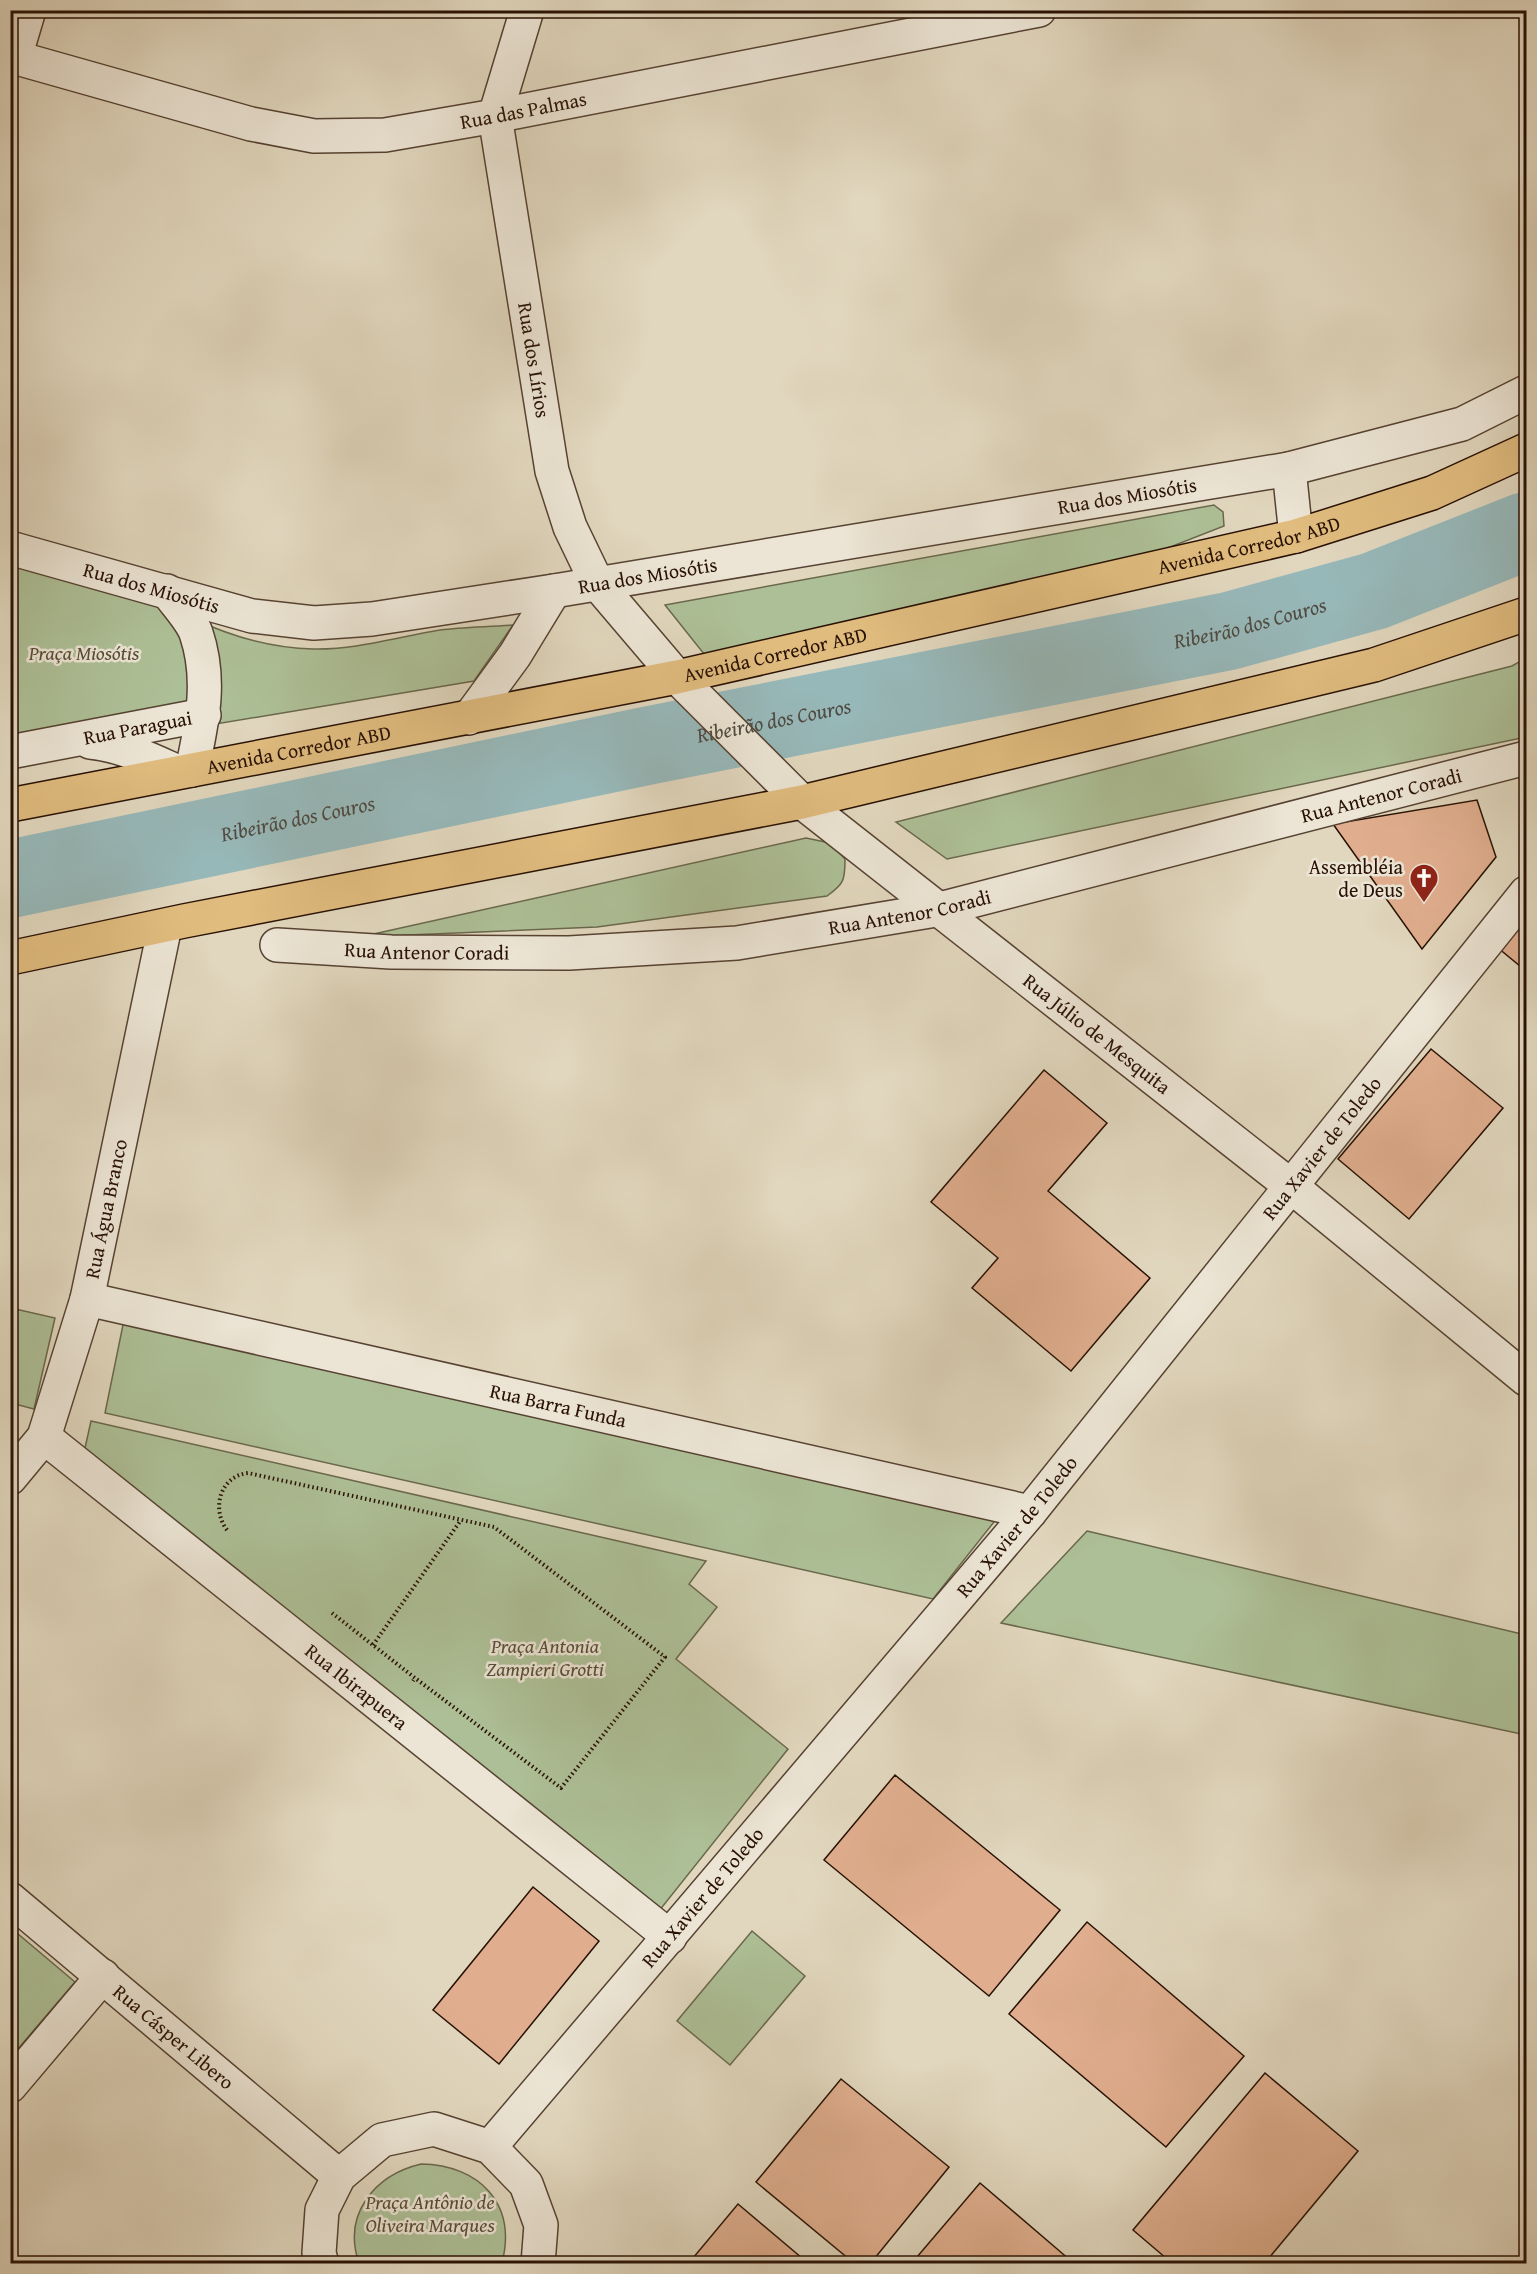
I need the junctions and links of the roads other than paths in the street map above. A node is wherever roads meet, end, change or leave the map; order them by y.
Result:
1 (29, 10) edge
2 (526, 10) edge
3 (1039, 10) edge
4 (13, 57) edge
5 (495, 116) junction
6 (1527, 392) edge
7 (1527, 450) edge
8 (1289, 469) junction
9 (1296, 536) junction
10 (10, 548) edge
11 (597, 583) junction
12 (167, 591) junction
13 (555, 591) junction
14 (1527, 614) edge
15 (677, 677) junction
16 (204, 715) junction
17 (469, 718) junction
18 (73, 740) junction
19 (10, 752) edge
20 (1527, 758) edge
21 (185, 771) junction
22 (802, 802) junction
23 (10, 805) edge
24 (1527, 893) edge
25 (936, 910) junction
26 (165, 926) junction
27 (277, 945) dead end
28 (10, 958) edge
29 (1292, 1187) junction
30 (87, 1299) junction
31 (1527, 1380) edge
32 (44, 1437) junction
33 (10, 1478) edge
34 (1030, 1512) junction
35 (10, 1899) edge
36 (670, 1937) junction
37 (103, 1976) junction
38 (10, 2086) edge
39 (490, 2147) junction
40 (339, 2176) junction
41 (322, 2264) edge
42 (538, 2264) edge

1 - 4 street
2 - 5 street, Rua dos Lírios
3 - 5 street, Rua das Palmas
4 - 5 street, Rua das Palmas
5 - 11 street, Rua dos Lírios
6 - 8 street, Rua dos Miosótis
7 - 9 highway, Avenida Corredor ABD
8 - 9 street
8 - 11 street, Rua dos Miosótis
9 - 15 highway, Avenida Corredor ABD
10 - 12 street, Rua dos Miosótis
11 - 13 street, Rua dos Miosótis
11 - 15 street, Rua dos Lírios
12 - 13 street, Rua dos Miosótis
12 - 16 street, Rua Paraguai
13 - 17 street
14 - 22 highway
15 - 17 highway, Avenida Corredor ABD
15 - 22 street, Rua Júlio de Mesquita
16 - 18 street, Rua Paraguai
16 - 21 street, Rua Paraguai
17 - 21 highway, Avenida Corredor ABD
18 - 19 street, Rua Paraguai
18 - 21 street, Rua Paraguai
20 - 25 street, Rua Antenor Coradi
21 - 23 highway, Avenida Corredor ABD
22 - 25 street, Rua Júlio de Mesquita
22 - 26 highway
24 - 29 street, Rua Xavier de Toledo
25 - 27 street, Rua Antenor Coradi
25 - 29 street, Rua Júlio de Mesquita
26 - 28 highway
26 - 30 street, Rua Água Branco
29 - 31 street, Rua Júlio de Mesquita
29 - 34 street, Rua Xavier de Toledo
30 - 32 street, Rua Água Branco
30 - 34 street, Rua Barra Funda
32 - 33 street, Rua Água Branco
32 - 36 street, Rua Ibirapuera
34 - 36 street, Rua Xavier de Toledo
35 - 37 street, Rua Cásper Libero
36 - 39 street, Rua Xavier de Toledo
37 - 38 street
37 - 40 street, Rua Cásper Libero
39 - 40 street
39 - 42 street
40 - 41 street

